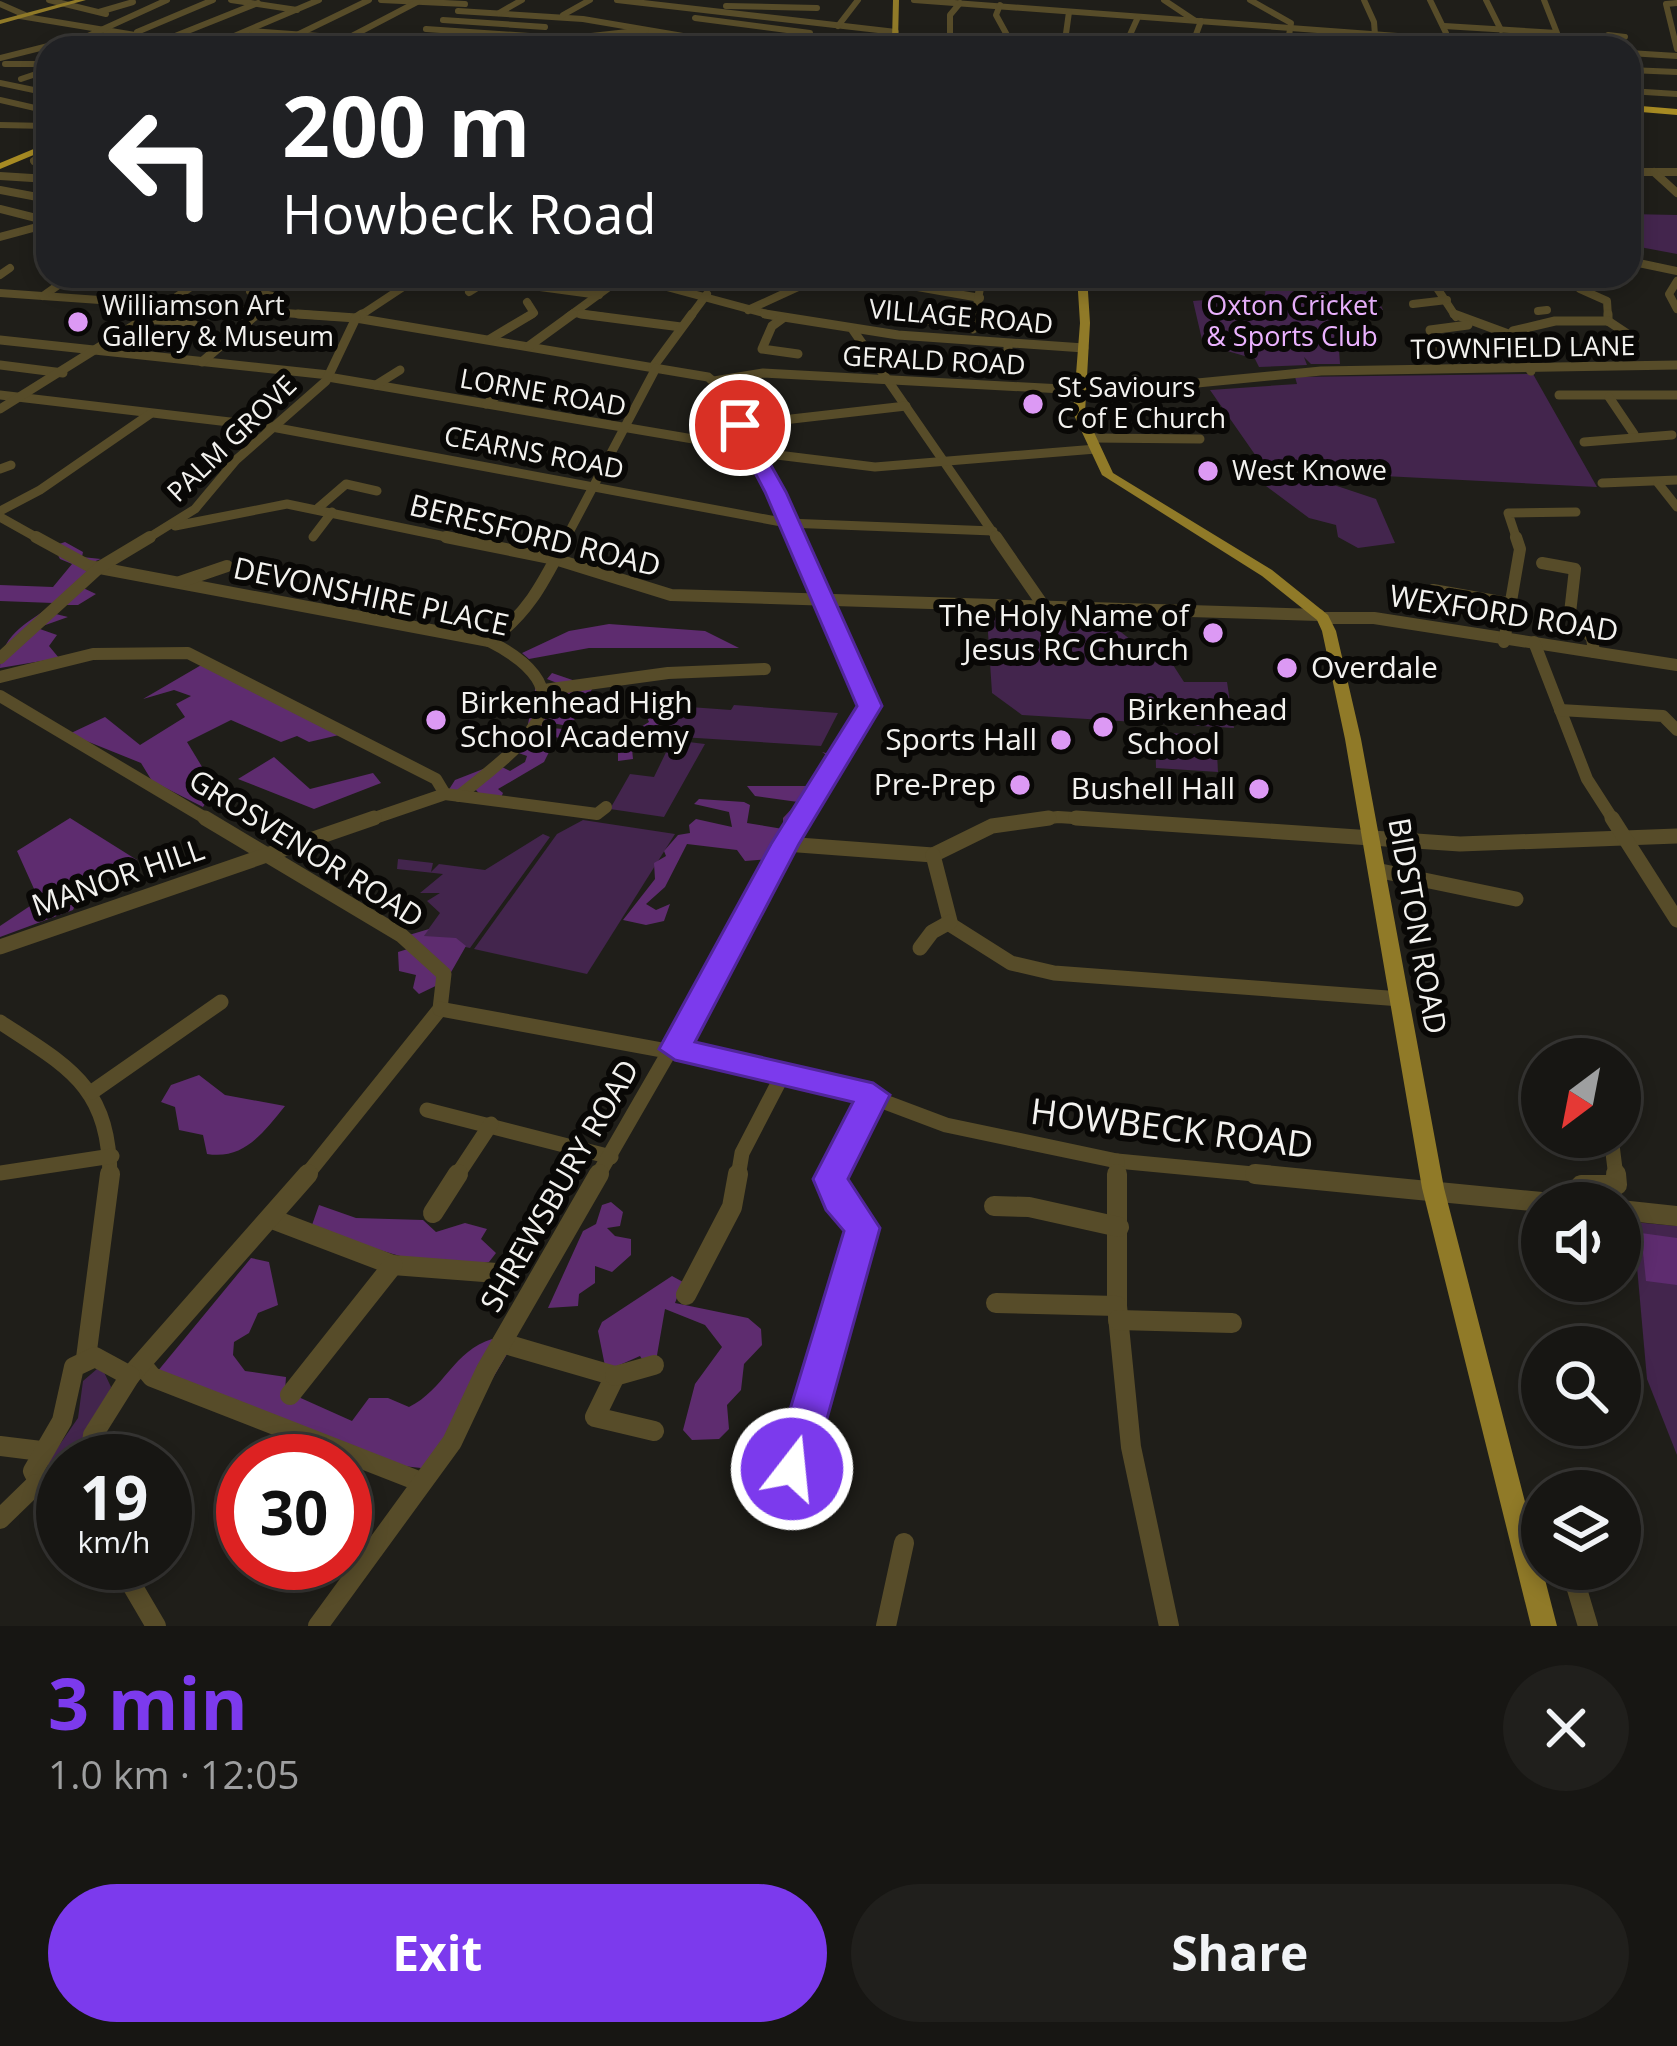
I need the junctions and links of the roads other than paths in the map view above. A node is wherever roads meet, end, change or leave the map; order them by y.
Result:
1 (49, 0) edge
2 (83, 0) edge
3 (167, 0) edge
4 (213, 0) edge
5 (231, 0) edge
6 (319, 0) edge
7 (369, 0) edge
8 (381, 0) edge
9 (522, 0) edge
10 (590, 0) edge
11 (617, 0) edge
12 (858, 0) edge
13 (896, 0) edge
14 (914, 0) edge
15 (1088, 0) edge
16 (1164, 0) edge
17 (1250, 0) edge
18 (1364, 0) edge
19 (1430, 0) edge
20 (1486, 0) edge
21 (1544, 0) edge
22 (1676, 1) edge
23 (133, 2) edge
24 (417, 2) edge
25 (474, 2) edge
26 (258, 3) junction
27 (960, 3) junction
28 (999, 3) edge
29 (66, 4) junction
30 (701, 5) edge
31 (2, 6) edge
32 (786, 7) junction
33 (634, 9) dead end
34 (298, 10) junction
35 (458, 11) junction
36 (677, 11) junction
37 (1070, 11) junction
38 (499, 13) junction
39 (1109, 14) junction
40 (22, 16) junction
41 (560, 17) junction
42 (1138, 17) junction
43 (766, 18) junction
44 (442, 20) junction
45 (592, 20) junction
46 (1197, 21) junction
47 (0, 22) edge
48 (805, 22) junction
49 (545, 26) junction
50 (837, 26) junction
51 (1444, 26) junction
52 (101, 28) junction
53 (426, 28) junction
54 (1292, 28) junction
55 (651, 29) junction
56 (1501, 30) junction
57 (137, 32) junction
58 (252, 32) junction
59 (810, 33) junction
60 (1376, 34) junction
61 (298, 35) junction
62 (86, 36) edge
63 (146, 36) edge
64 (175, 36) edge
65 (240, 36) edge
66 (315, 36) edge
67 (352, 36) edge
68 (414, 36) edge
69 (530, 36) joint
70 (567, 36) edge
71 (623, 36) edge
72 (686, 36) edge
73 (793, 36) edge
74 (876, 36) edge
75 (899, 36) edge
76 (955, 36) edge
77 (1005, 36) edge
78 (1066, 36) edge
79 (1129, 36) edge
80 (1194, 36) edge
81 (1290, 36) edge
82 (1400, 36) edge
83 (1446, 36) edge
84 (36, 50) edge
85 (1641, 53) edge
86 (1677, 53) edge
87 (1, 63) edge
88 (36, 66) edge
89 (1641, 70) edge
90 (36, 72) edge
91 (1677, 72) edge
92 (21, 79) dead end
93 (0, 83) edge
94 (36, 90) edge
95 (1641, 92) edge
96 (1677, 94) edge
97 (0, 100) edge
98 (33, 107) junction
99 (36, 108) edge
100 (1641, 110) edge
101 (1677, 112) edge
102 (0, 121) edge
103 (36, 125) edge
104 (36, 153) edge
105 (3, 171) edge
106 (1641, 172) edge
107 (1654, 172) junction
108 (1677, 172) edge
109 (36, 176) edge
110 (2, 192) edge
111 (1677, 193) edge
112 (36, 197) edge
113 (0, 209) edge
114 (36, 219) edge
115 (36, 226) edge
116 (5, 235) edge
117 (36, 237) edge
118 (1641, 264) edge
119 (10, 268) dead end
120 (1677, 271) edge
121 (0, 274) edge
122 (1677, 281) edge
123 (54, 288) edge
124 (187, 288) edge
125 (402, 288) edge
126 (474, 288) edge
127 (547, 288) edge
128 (609, 288) edge
129 (690, 288) edge
130 (797, 288) edge
131 (923, 288) edge
132 (981, 288) edge
133 (1082, 288) edge
134 (1437, 288) edge
135 (1588, 289) dead end
136 (250, 291) dead end
137 (469, 292) dead end
138 (0, 293) edge
139 (707, 294) junction
140 (599, 295) junction
141 (43, 296) junction
142 (980, 298) junction
143 (317, 300) dead end
144 (1447, 300) junction
145 (1412, 301) dead end
146 (527, 302) dead end
147 (161, 304) junction
148 (1677, 309) edge
149 (263, 310) junction
150 (748, 310) junction
151 (301, 313) junction
152 (574, 313) junction
153 (899, 317) dead end
154 (356, 318) junction
155 (783, 318) junction
156 (141, 319) junction
157 (1608, 321) junction
158 (194, 322) dead end
159 (1468, 325) junction
160 (976, 326) junction
161 (681, 327) junction
162 (853, 329) junction
163 (1511, 334) junction
164 (0, 340) edge
165 (490, 340) junction
166 (966, 340) junction
167 (1008, 344) junction
168 (530, 346) junction
169 (1084, 348) junction
170 (99, 350) junction
171 (1594, 350) dead end
172 (1439, 351) dead end
173 (799, 354) dead end
174 (202, 362) junction
175 (0, 365) edge
176 (1673, 365) edge
177 (654, 368) junction
178 (1007, 369) dead end
179 (400, 370) dead end
180 (1531, 371) junction
181 (63, 373) junction
182 (328, 376) junction
183 (888, 378) junction
184 (1677, 378) edge
185 (714, 381) junction
186 (515, 382) dead end
187 (376, 385) junction
188 (1081, 386) junction
189 (1677, 394) edge
190 (1, 395) edge
191 (1559, 395) dead end
192 (1609, 397) junction
193 (26, 398) junction
194 (486, 404) junction
195 (906, 406) junction
196 (0, 409) edge
197 (151, 413) junction
198 (740, 425) junction
199 (272, 428) junction
200 (624, 428) junction
201 (1634, 434) junction
202 (1672, 435) dead end
203 (1200, 439) dead end
204 (1584, 442) dead end
205 (1094, 444) junction
206 (753, 450) junction
207 (944, 461) junction
208 (1677, 480) edge
209 (1602, 483) dead end
210 (1658, 483) junction
211 (592, 489) junction
212 (377, 491) dead end
213 (1677, 507) edge
214 (317, 508) junction
215 (332, 512) junction
216 (1576, 512) dead end
217 (0, 514) edge
218 (787, 523) junction
219 (175, 526) junction
220 (993, 532) junction
221 (313, 537) dead end
222 (555, 559) junction
223 (1542, 563) dead end
224 (227, 566) dead end
225 (100, 567) junction
226 (180, 583) junction
227 (1432, 590) dead end
228 (821, 597) junction
229 (1507, 603) junction
230 (1043, 605) junction
231 (1321, 617) junction
232 (490, 641) junction
233 (1504, 642) junction
234 (1534, 642) junction
235 (1594, 652) junction
236 (0, 658) edge
237 (1677, 665) edge
238 (765, 668) dead end
239 (0, 677) edge
240 (544, 690) junction
241 (0, 696) edge
242 (1560, 710) junction
243 (1677, 730) edge
244 (452, 795) junction
245 (606, 807) dead end
246 (1677, 836) edge
247 (1370, 838) junction
248 (1625, 839) junction
249 (785, 844) junction
250 (270, 854) junction
251 (933, 855) junction
252 (1376, 870) junction
253 (1516, 899) dead end
254 (1677, 920) edge
255 (950, 922) junction
256 (0, 947) edge
257 (920, 948) dead end
258 (1401, 999) junction
259 (221, 1002) dead end
260 (440, 1010) junction
261 (0, 1022) edge
262 (675, 1049) junction
263 (783, 1074) junction
264 (92, 1092) junction
265 (873, 1095) junction
266 (427, 1110) dead end
267 (491, 1124) junction
268 (112, 1156) junction
269 (611, 1157) junction
270 (1118, 1161) junction
271 (0, 1172) edge
272 (1433, 1188) junction
273 (1521, 1199) edge
274 (994, 1206) dead end
275 (1641, 1212) edge
276 (433, 1213) dead end
277 (1677, 1216) edge
278 (272, 1220) junction
279 (1119, 1227) junction
280 (393, 1265) junction
281 (510, 1274) dead end
282 (686, 1295) dead end
283 (996, 1303) dead end
284 (1117, 1313) junction
285 (1232, 1323) dead end
286 (502, 1343) junction
287 (86, 1358) junction
288 (655, 1365) dead end
289 (136, 1371) junction
290 (615, 1376) junction
291 (290, 1394) dead end
292 (653, 1431) dead end
293 (52, 1434) edge
294 (94, 1434) edge
295 (0, 1446) edge
296 (36, 1450) edge
297 (36, 1462) edge
298 (775, 1466) dead end
299 (421, 1481) junction
300 (36, 1484) joint
301 (0, 1520) edge
302 (904, 1543) dead end
303 (134, 1590) edge
304 (1577, 1590) edge
305 (156, 1626) edge
306 (318, 1626) edge
307 (886, 1626) edge
308 (1169, 1626) edge
309 (1544, 1626) edge
310 (1588, 1626) edge

1 - 29 street
2 - 29 main road
3 - 52 street
4 - 57 street
5 - 26 street
6 - 34 street
7 - 61 street
8 - 24 street
9 - 38 street
10 - 41 street
11 - 36 street
12 - 50 street
13 - 75 main road
14 - 27 street
15 - 39 street
16 - 46 street
17 - 54 street
18 - 60 street
19 - 51 street
20 - 56 street
21 - 56 street
22 - 86 street
23 - 29 street
24 - 25 street
24 - 67 street
25 - 35 street
26 - 34 street
26 - 64 street
27 - 28 street
27 - 76 street
28 - 37 street
28 - 77 street
29 - 40 main road
30 - 32 street
30 - 36 street
30 - 43 street
31 - 40 street
32 - 43 street
32 - 48 street
33 - 36 street
34 - 58 street
35 - 38 street
35 - 44 street
36 - 59 street
37 - 39 street
37 - 78 street
38 - 41 street
39 - 42 street
40 - 47 main road
40 - 52 street
41 - 45 street
41 - 49 street
42 - 46 street
42 - 79 street
43 - 48 street
44 - 49 street
44 - 53 street
45 - 55 street
45 - 70 street
46 - 54 street
46 - 80 street
48 - 50 street
49 - 69 street
50 - 59 street
50 - 74 street
51 - 56 street
51 - 83 street
52 - 57 street
52 - 62 street
53 - 68 street
53 - 69 street
54 - 60 street
54 - 81 street
55 - 71 street
55 - 72 street
57 - 63 street
58 - 61 street
58 - 65 street
59 - 73 street
60 - 82 street
61 - 66 street
84 - 87 street
85 - 86 street
87 - 88 street
89 - 91 street
90 - 92 street
93 - 94 street
95 - 96 street
97 - 98 street
98 - 99 street
98 - 102 street
100 - 101 highway
102 - 103 street
104 - 105 highway
105 - 109 street
106 - 107 street
107 - 108 street
107 - 111 street
110 - 112 street
113 - 114 street
115 - 116 street
116 - 117 street
118 - 120 street
119 - 121 street
122 - 148 street
123 - 141 street
124 - 147 street
125 - 154 street
126 - 137 street
127 - 140 street
128 - 140 street
129 - 139 street, VILLAGE ROAD
130 - 150 street
131 - 142 street
132 - 142 street
133 - 169 main road
134 - 144 street
135 - 157 street
136 - 149 street
138 - 141 street
139 - 150 street, VILLAGE ROAD
139 - 161 street
140 - 152 street
141 - 147 street
142 - 160 street
143 - 151 street
144 - 145 street
144 - 159 street
146 - 165 street
147 - 149 street
147 - 156 street
149 - 151 street
149 - 174 street
150 - 155 street, VILLAGE ROAD
151 - 154 street
152 - 161 street
152 - 168 street
153 - 160 street
154 - 165 street
154 - 182 street, PALM GROVE
155 - 162 street, VILLAGE ROAD
155 - 173 street
156 - 158 street
156 - 170 street
157 - 163 street
157 - 171 street
159 - 163 street
159 - 172 street
160 - 166 street
161 - 177 street
162 - 166 street, VILLAGE ROAD
162 - 183 street
163 - 180 street
164 - 170 street, LORNE ROAD
165 - 168 street
166 - 167 street, VILLAGE ROAD
167 - 169 street, VILLAGE ROAD
167 - 178 street
168 - 177 street
169 - 188 main road
170 - 174 street, LORNE ROAD
170 - 181 street
174 - 182 street, LORNE ROAD
175 - 181 street
176 - 180 street, TOWNFIELD LANE
176 - 184 street
177 - 185 street
177 - 200 street
179 - 187 street
180 - 188 street, TOWNFIELD LANE
181 - 193 street
182 - 187 street, LORNE ROAD
182 - 199 street, PALM GROVE
183 - 185 street, GERALD ROAD
183 - 188 street, GERALD ROAD
183 - 195 street
185 - 198 street, SHREWSBURY ROAD
186 - 194 street
187 - 194 street, LORNE ROAD
188 - 205 main road
189 - 192 street
190 - 193 street, CEARNS ROAD
191 - 192 street
192 - 201 street
193 - 196 street
193 - 197 street, CEARNS ROAD
194 - 200 street, LORNE ROAD
195 - 198 street
195 - 207 street
197 - 199 street, CEARNS ROAD
197 - 217 street
198 - 206 street, SHREWSBURY ROAD
199 - 211 street, CEARNS ROAD
199 - 219 street, PALM GROVE
200 - 206 street, LORNE ROAD
200 - 211 street
201 - 202 street
201 - 204 street
203 - 205 street, LORNE ROAD
205 - 207 street, LORNE ROAD
205 - 231 main road
206 - 207 street, LORNE ROAD
206 - 218 street, SHREWSBURY ROAD
207 - 220 street
208 - 210 street
209 - 210 street
210 - 213 street
211 - 218 street, CEARNS ROAD
211 - 222 street
212 - 214 street
214 - 215 street, BERESFORD ROAD
214 - 219 street, BERESFORD ROAD
215 - 221 street
215 - 222 street, BERESFORD ROAD
216 - 229 street
217 - 225 street, DEVONSHIRE PLACE
218 - 220 street, CEARNS ROAD
218 - 228 street, SHREWSBURY ROAD
219 - 225 street, PALM GROVE
220 - 230 street
222 - 228 street, BERESFORD ROAD
222 - 232 street
223 - 235 street
224 - 226 street
225 - 226 street, DEVONSHIRE PLACE
225 - 236 street, PALM GROVE
226 - 232 street, DEVONSHIRE PLACE
227 - 229 street
228 - 230 street, BERESFORD ROAD
228 - 249 street, SHREWSBURY ROAD
229 - 233 street
230 - 231 street, BERESFORD ROAD
231 - 233 street, WEXFORD ROAD
231 - 247 main road, BIDSTON ROAD
232 - 240 street, DEVONSHIRE PLACE
233 - 234 street, WEXFORD ROAD
234 - 235 street, WEXFORD ROAD
234 - 242 street
235 - 237 street, WEXFORD ROAD
238 - 240 street
239 - 244 street
240 - 244 street
241 - 250 street, GROSVENOR ROAD
242 - 243 street
242 - 248 street
244 - 245 street
244 - 250 street, MANOR HILL
246 - 248 street
247 - 248 street
247 - 251 street
247 - 252 main road, BIDSTON ROAD
248 - 254 street
249 - 251 street
249 - 262 street, SHREWSBURY ROAD
250 - 256 street, MANOR HILL
250 - 260 street, GROSVENOR ROAD
251 - 255 street
252 - 253 street
252 - 258 main road, BIDSTON ROAD
255 - 257 street
255 - 258 street
258 - 272 main road, BIDSTON ROAD
259 - 264 street
260 - 262 street, HOWBECK ROAD
260 - 278 street
261 - 264 street
262 - 263 street, HOWBECK ROAD
262 - 269 street, SHREWSBURY ROAD
263 - 265 street, HOWBECK ROAD
263 - 282 street
264 - 268 street
265 - 270 street, HOWBECK ROAD
265 - 298 street
266 - 267 street
267 - 269 street
267 - 276 street
268 - 271 street
268 - 287 street
269 - 286 street, SHREWSBURY ROAD
270 - 272 street, HOWBECK ROAD
270 - 279 street
272 - 273 street, HOWBECK ROAD
272 - 309 main road, BIDSTON ROAD
274 - 279 street
275 - 277 street
278 - 280 street
278 - 289 street
279 - 284 street
280 - 281 street
280 - 291 street
283 - 284 street
284 - 285 street
284 - 308 street
286 - 290 street
286 - 299 street, SHREWSBURY ROAD
287 - 289 street
287 - 293 street
288 - 290 street
289 - 294 street
289 - 299 street
290 - 292 street
295 - 296 street
297 - 300 street
299 - 306 street, SHREWSBURY ROAD
300 - 301 street
302 - 307 street
303 - 305 street
304 - 310 street

